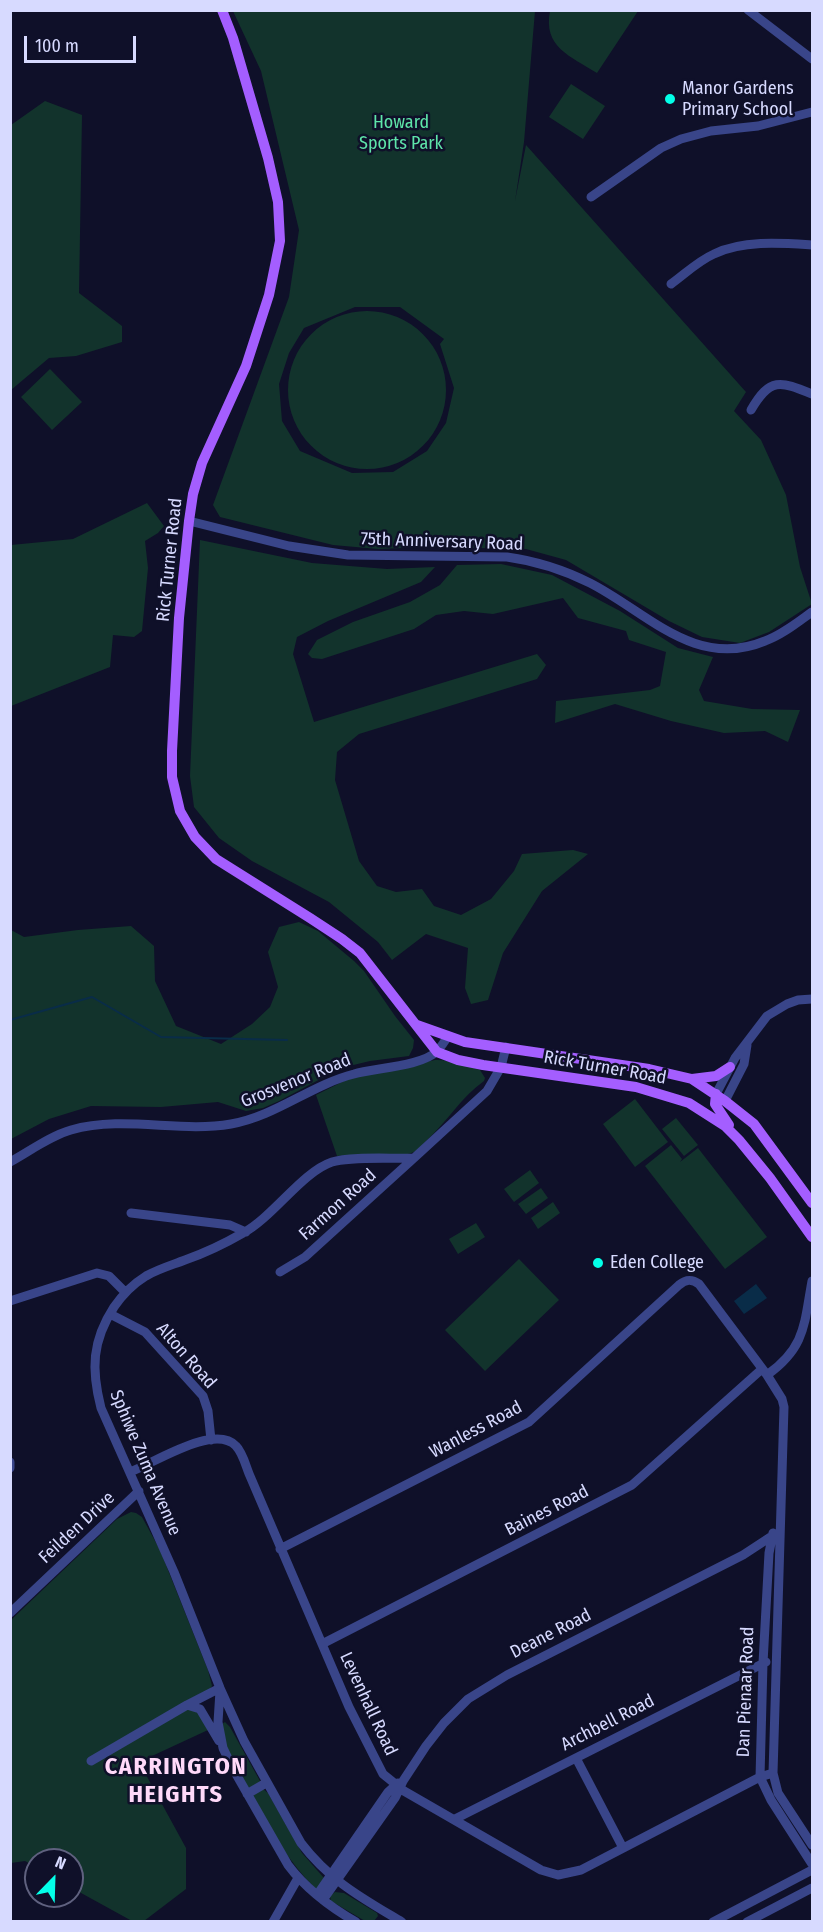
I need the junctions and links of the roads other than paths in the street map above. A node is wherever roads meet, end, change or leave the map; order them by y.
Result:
1 (222, 10) edge
2 (748, 10) edge
3 (813, 59) edge
4 (813, 112) edge
5 (591, 196) dead end
6 (813, 245) edge
7 (671, 284) dead end
8 (813, 394) edge
9 (751, 410) dead end
10 (189, 521) junction
11 (813, 612) edge
12 (813, 999) edge
13 (417, 1024) junction
14 (448, 1036) junction
15 (747, 1043) junction
16 (506, 1047) junction
17 (437, 1052) junction
18 (501, 1067) junction
19 (730, 1067) junction
20 (692, 1079) junction
21 (719, 1100) junction
22 (689, 1103) junction
23 (739, 1140) junction
24 (414, 1158) junction
25 (390, 1159) junction
26 (10, 1161) edge
27 (397, 1174) junction
28 (813, 1203) edge
29 (131, 1213) dead end
30 (246, 1232) junction
31 (813, 1237) edge
32 (280, 1272) dead end
33 (690, 1280) joint
34 (813, 1281) edge
35 (125, 1292) junction
36 (10, 1301) edge
37 (110, 1314) junction
38 (764, 1372) junction
39 (211, 1440) junction
40 (10, 1462) edge
41 (10, 1468) edge
42 (130, 1472) junction
43 (139, 1491) junction
44 (782, 1508) junction
45 (772, 1536) junction
46 (280, 1549) junction
47 (769, 1553) junction
48 (779, 1554) junction
49 (743, 1555) junction
50 (10, 1613) edge
51 (322, 1644) junction
52 (776, 1662) junction
53 (763, 1663) junction
54 (220, 1688) junction
55 (187, 1705) junction
56 (223, 1748) junction
57 (576, 1758) junction
58 (91, 1761) dead end
59 (773, 1773) junction
60 (760, 1777) junction
61 (266, 1783) junction
62 (399, 1785) junction
63 (248, 1794) junction
64 (455, 1819) junction
65 (813, 1845) edge
66 (623, 1848) junction
67 (813, 1864) edge
68 (813, 1870) edge
69 (298, 1878) junction
70 (334, 1879) junction
71 (813, 1888) edge
72 (320, 1898) junction
73 (385, 1911) junction
74 (273, 1922) edge
75 (356, 1922) edge
76 (379, 1922) edge
77 (402, 1922) edge
78 (712, 1922) edge
79 (747, 1922) edge

1 - 10 main road, Rick Turner Road
2 - 3 street
4 - 5 street
6 - 7 street
8 - 9 street
10 - 11 street, 75th Anniversary Road
10 - 13 main road, Rick Turner Road
12 - 15 street
13 - 14 main road, Rick Turner Road
13 - 17 main road, Rick Turner Road
14 - 16 main road, Rick Turner Road
14 - 17 street
15 - 19 street
15 - 21 street
16 - 18 street
16 - 20 main road, Rick Turner Road
17 - 18 main road, Rick Turner Road
17 - 26 street, Grosvenor Road
18 - 22 main road, Rick Turner Road
18 - 24 street
19 - 20 main road
19 - 21 street
20 - 21 main road, Rick Turner Road
21 - 22 main road
21 - 23 main road
21 - 28 main road, Rick Turner Road
22 - 23 main road, Rick Turner Road
23 - 31 main road, Rick Turner Road
24 - 25 street, Sphiwe Zuma Avenue
24 - 27 street, Farmon Road
25 - 27 street
25 - 30 street, Sphiwe Zuma Avenue
27 - 32 street, Farmon Road
29 - 30 street
30 - 35 street, Sphiwe Zuma Avenue
33 - 38 street, Dan Pienaar Road
33 - 46 street, Wanless Road
34 - 38 street, Baines Road
35 - 36 street
35 - 37 street, Sphiwe Zuma Avenue
37 - 39 street, Alton Road
37 - 42 street, Sphiwe Zuma Avenue
38 - 44 street, Dan Pienaar Road
38 - 51 street, Baines Road
39 - 42 street
39 - 46 street, Levenhall Road
40 - 41 street
42 - 43 street, Sphiwe Zuma Avenue
43 - 50 street, Feilden Drive
43 - 54 street, Sphiwe Zuma Avenue
44 - 45 street, Dan Pienaar Road
44 - 48 street, Dan Pienaar Road
45 - 47 street, Dan Pienaar Road
45 - 49 street, Deane Road
46 - 51 street, Levenhall Road
47 - 48 street, Deane Road
47 - 49 street, Deane Road
47 - 53 street, Dan Pienaar Road
48 - 52 street, Dan Pienaar Road
49 - 62 street, Deane Road
51 - 62 street, Levenhall Road
52 - 53 street, Archbell Road
52 - 59 street, Dan Pienaar Road
53 - 57 street, Archbell Road
53 - 60 street, Dan Pienaar Road
54 - 55 street
54 - 56 street, Sphiwe Zuma Avenue
54 - 61 street, Sphiwe Zuma Avenue
55 - 56 street
55 - 58 street
56 - 63 street, Sphiwe Zuma Avenue
57 - 64 street, Archbell Road
57 - 66 street
59 - 60 street, Levenhall Road
59 - 65 street, Dan Pienaar Road
60 - 66 street, Levenhall Road
60 - 67 street, Dan Pienaar Road
61 - 63 street
61 - 70 street, Sphiwe Zuma Avenue
62 - 64 street, Levenhall Road
62 - 70 street, Deane Road
63 - 69 street, Sphiwe Zuma Avenue
64 - 66 street, Levenhall Road
68 - 78 street
69 - 72 street, Sphiwe Zuma Avenue
69 - 74 street
70 - 72 street, Deane Road
70 - 73 street, Sphiwe Zuma Avenue
71 - 79 street
72 - 75 street, Sphiwe Zuma Avenue
73 - 76 street
73 - 77 street, Sphiwe Zuma Avenue

